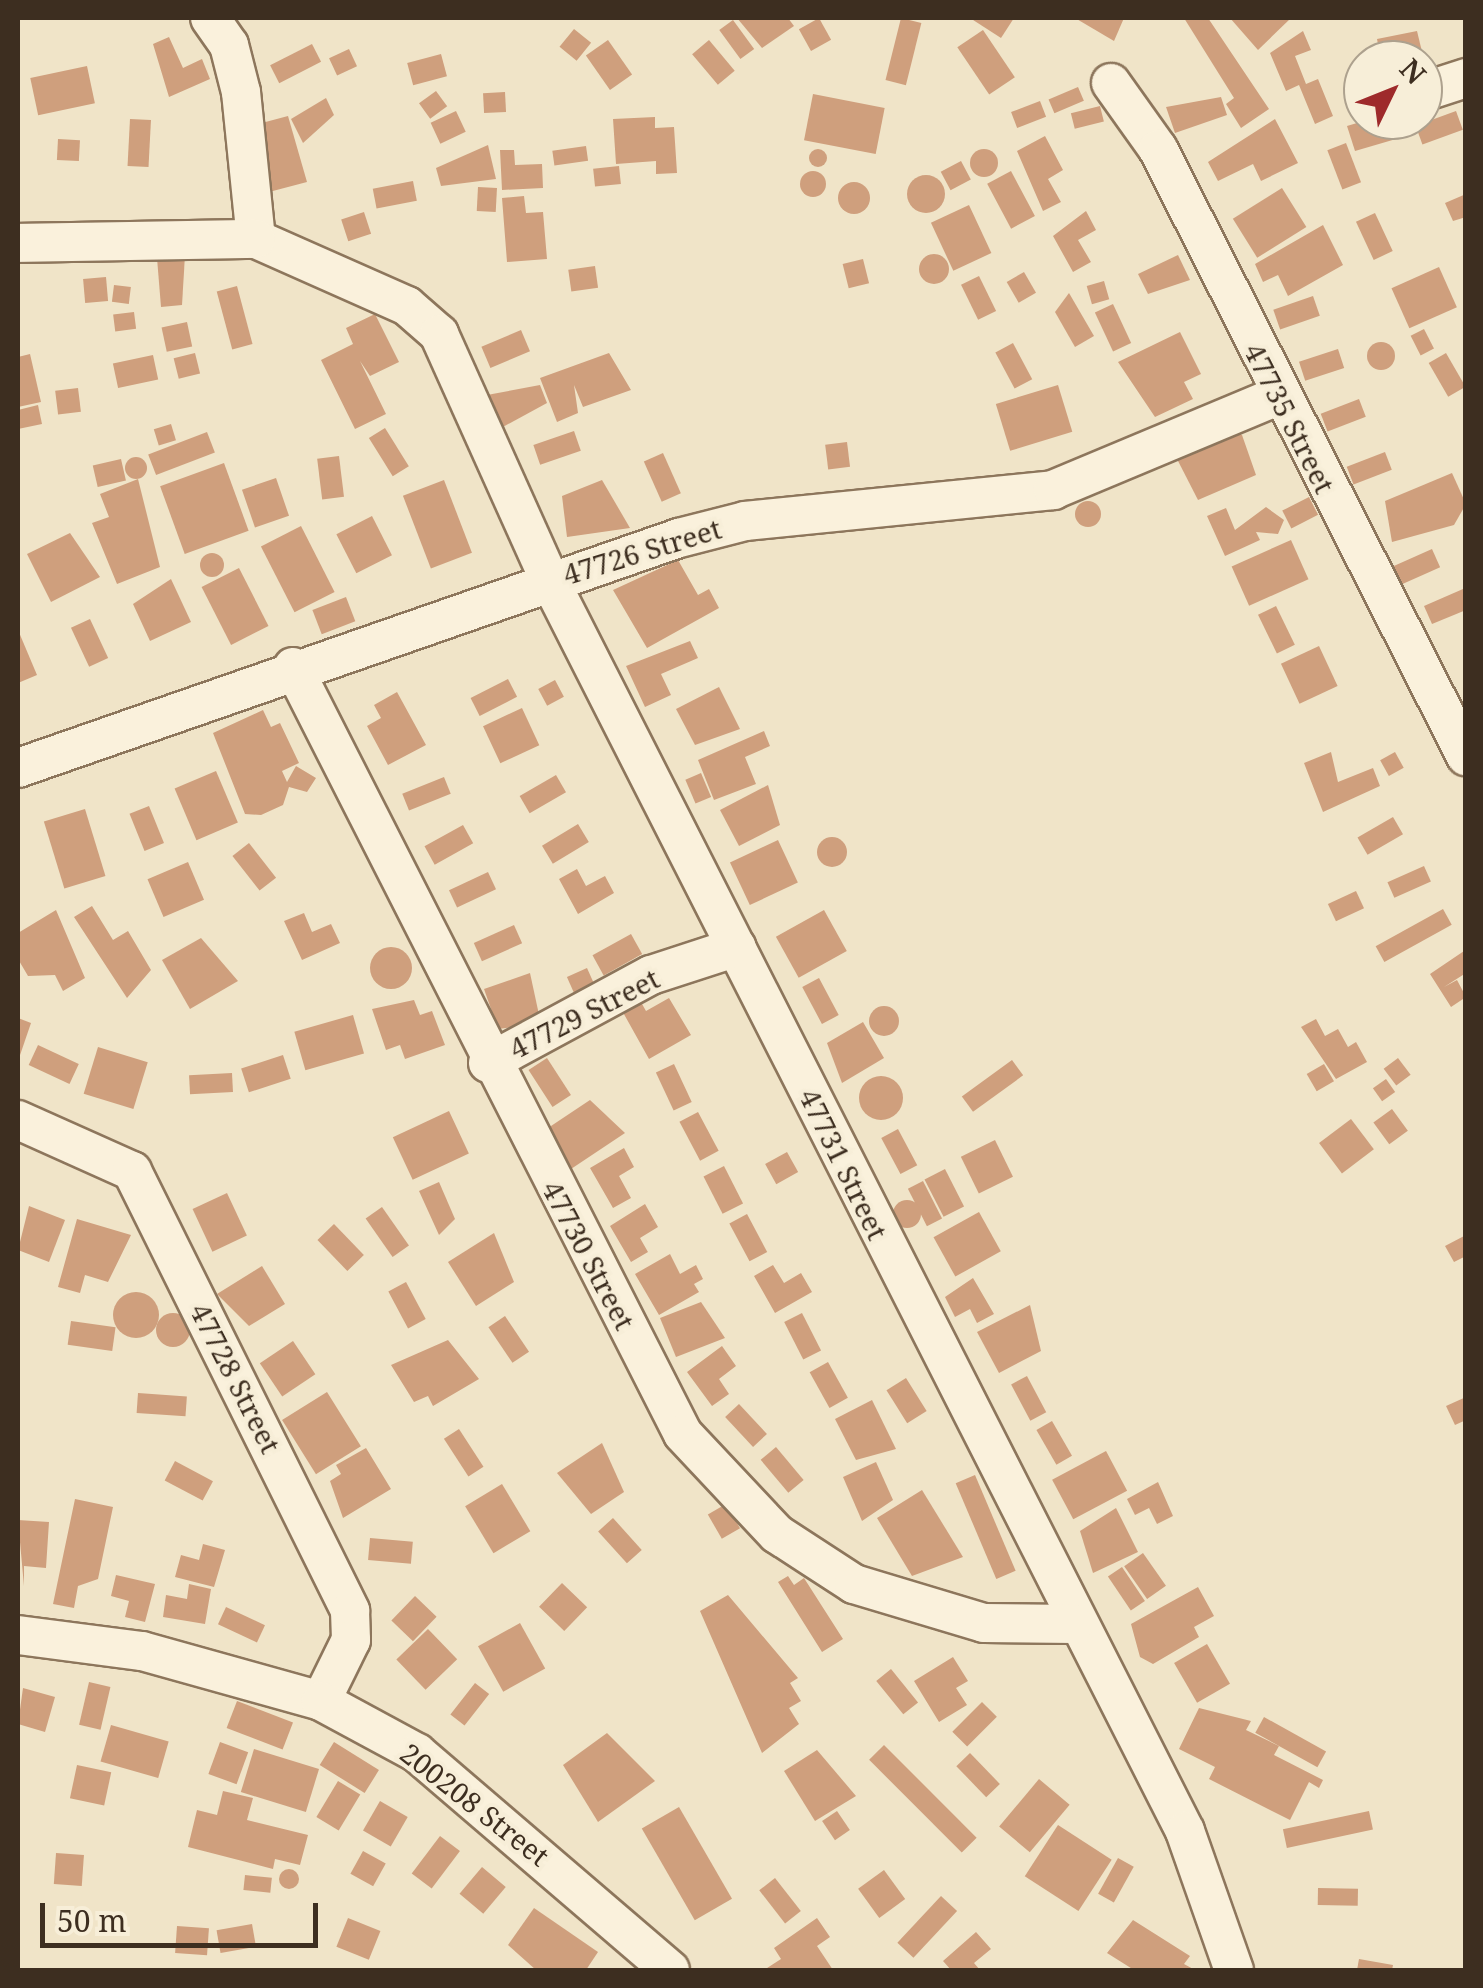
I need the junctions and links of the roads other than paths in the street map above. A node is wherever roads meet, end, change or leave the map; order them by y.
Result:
1 (210, 18) edge
2 (1111, 83) dead end
3 (256, 238) junction
4 (18, 243) edge
5 (1278, 396) junction
6 (549, 579) junction
7 (292, 667) junction
8 (1466, 756) edge
9 (18, 768) edge
10 (736, 947) junction
11 (488, 1063) junction
12 (18, 1120) edge
13 (1074, 1624) junction
14 (18, 1635) edge
15 (321, 1701) junction
16 (670, 1970) edge
17 (1234, 1970) edge

1 - 3 street
2 - 5 street, 47735 Street
3 - 4 street
3 - 6 street, 47731 Street
5 - 6 street, 47726 Street
5 - 8 street, 47735 Street
6 - 7 street, 47726 Street
6 - 10 street, 47731 Street
7 - 9 street, 47726 Street
7 - 11 street, 47730 Street
10 - 11 street, 47729 Street
10 - 13 street, 47731 Street
11 - 13 street, 47730 Street
12 - 15 street, 47728 Street
13 - 17 street, 47731 Street
14 - 15 street, 200208 Street
15 - 16 street, 200208 Street

